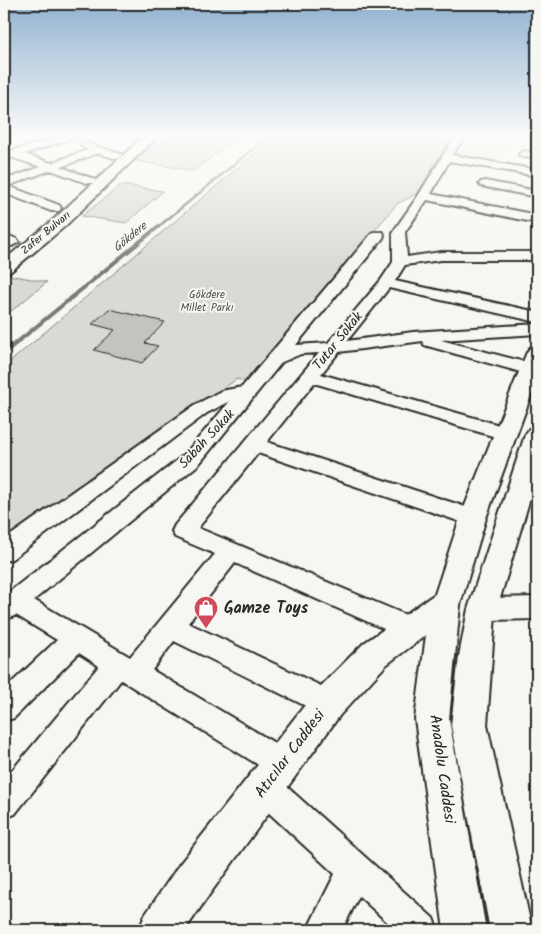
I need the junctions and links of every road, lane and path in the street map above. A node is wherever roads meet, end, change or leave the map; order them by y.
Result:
1 (16, 180) edge
2 (90, 180) edge
3 (105, 180) edge
4 (433, 180) edge
5 (4, 184) edge
6 (484, 184) dead end
7 (4, 189) edge
8 (537, 194) edge
9 (424, 196) junction
10 (55, 208) junction
11 (40, 219) dead end
12 (537, 219) edge
13 (26, 230) dead end
14 (378, 235) dead end
15 (7, 243) edge
16 (537, 256) edge
17 (400, 262) junction
18 (4, 268) edge
19 (386, 282) junction
20 (537, 317) edge
21 (537, 329) edge
22 (413, 337) junction
23 (331, 348) junction
24 (276, 358) junction
25 (534, 360) edge
26 (310, 376) junction
27 (249, 392) junction
28 (506, 434) junction
29 (537, 435) edge
30 (255, 445) junction
31 (473, 518) junction
32 (231, 551) junction
33 (4, 552) edge
34 (447, 603) junction
35 (9, 605) edge
36 (537, 608) edge
37 (482, 613) junction
38 (170, 627) junction
39 (409, 628) junction
40 (77, 638) junction
41 (125, 668) junction
42 (328, 703) junction
43 (4, 708) edge
44 (274, 776) junction
45 (8, 790) edge
46 (355, 869) junction
47 (160, 930) edge
48 (324, 930) edge
49 (421, 930) edge
50 (466, 930) edge
51 (511, 930) edge

1 - 5 street
2 - 10 main road, Zafer Bulvarı
3 - 18 main road, Zafer Bulvarı
4 - 9 street
6 - 8 street
7 - 10 street
9 - 12 street
9 - 17 street
10 - 11 main road, Zafer Bulvarı
13 - 15 main road, Zafer Bulvarı
14 - 24 street, Sabah Sokak
16 - 17 street
17 - 19 street, Tutar Sokak
19 - 20 street
19 - 23 street, Tutar Sokak
21 - 22 street
22 - 23 street
22 - 25 street
23 - 24 street
23 - 26 street, Tutar Sokak
24 - 27 street, Sabah Sokak
25 - 28 main road
26 - 28 street
26 - 30 street, Tutar Sokak
27 - 33 street
27 - 35 street, Sabah Sokak
28 - 31 main road
29 - 37 main road
30 - 31 street
30 - 32 street, Tutar Sokak
31 - 34 main road
32 - 38 street
32 - 39 street
34 - 37 main road
34 - 39 main road, Atıcılar Caddesi
34 - 50 main road, Anadolu Caddesi
35 - 40 street
36 - 37 street
37 - 51 main road
38 - 41 street
38 - 42 street
39 - 42 main road, Atıcılar Caddesi
40 - 41 street
40 - 43 street
41 - 44 street
41 - 45 street
42 - 44 main road, Atıcılar Caddesi
44 - 46 street
44 - 47 main road, Atıcılar Caddesi
46 - 48 street
46 - 49 street

